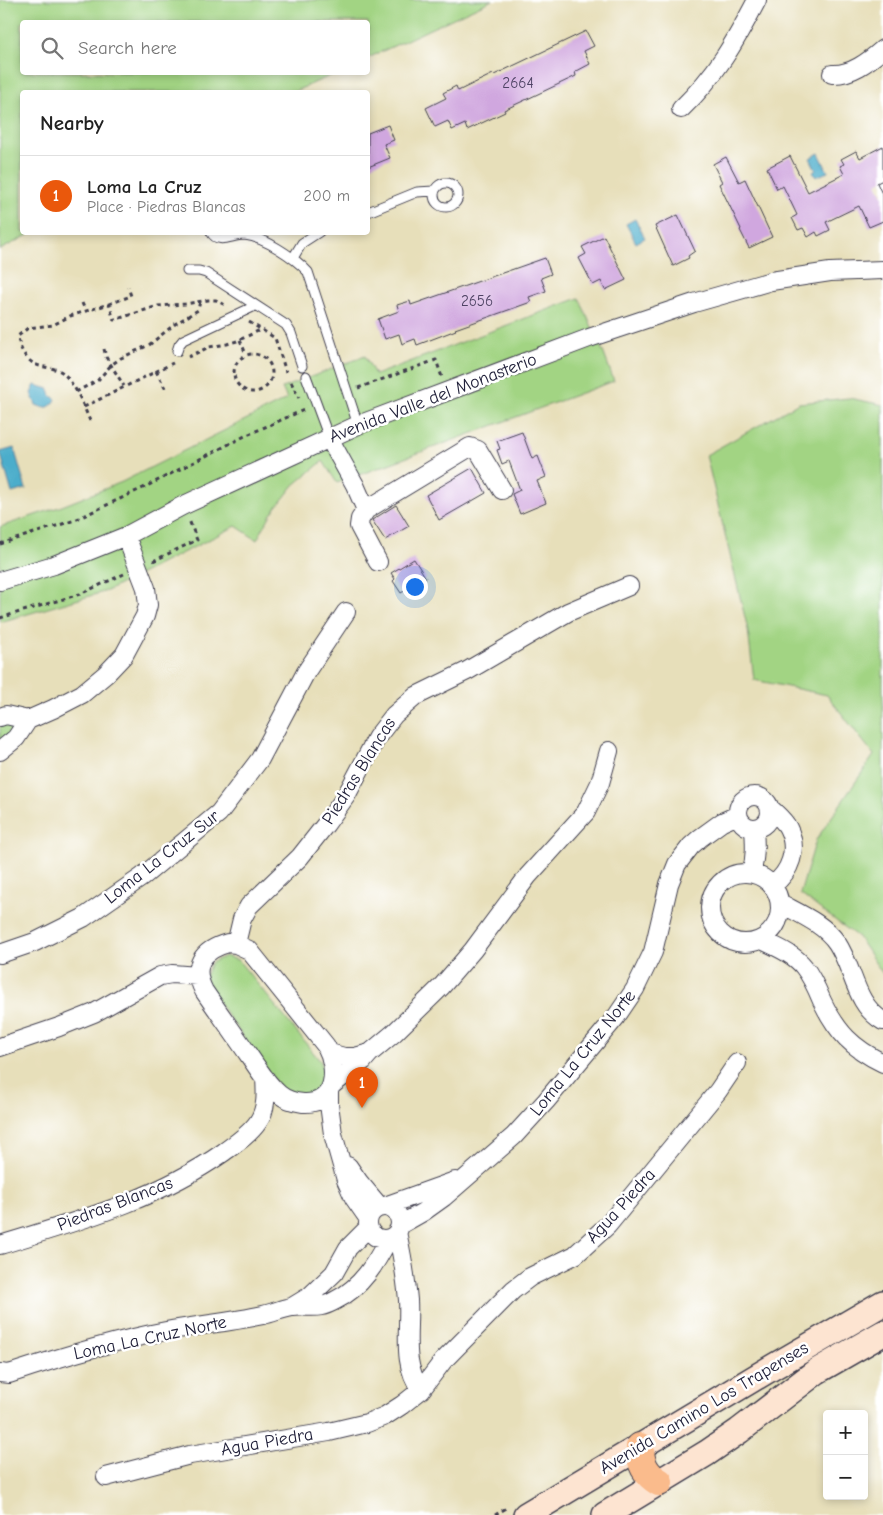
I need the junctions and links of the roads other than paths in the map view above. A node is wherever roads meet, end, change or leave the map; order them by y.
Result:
1 (757, 0) edge
2 (883, 49) edge
3 (832, 74) dead end
4 (681, 109) dead end
5 (434, 191) dead end
6 (370, 211) edge
7 (212, 235) edge
8 (242, 235) edge
9 (242, 235) edge
10 (314, 235) edge
11 (293, 258) junction
12 (883, 270) edge
13 (188, 271) dead end
14 (255, 306) junction
15 (177, 351) dead end
16 (302, 366) dead end
17 (306, 376) dead end
18 (358, 425) junction
19 (329, 438) junction
20 (502, 490) dead end
21 (366, 510) junction
22 (126, 536) junction
23 (378, 562) dead end
24 (0, 581) edge
25 (629, 586) dead end
26 (346, 612) dead end
27 (0, 717) edge
28 (28, 720) junction
29 (0, 751) edge
30 (609, 751) dead end
31 (769, 808) junction
32 (738, 814) junction
33 (754, 828) junction
34 (751, 873) junction
35 (773, 885) junction
36 (780, 903) junction
37 (762, 940) junction
38 (236, 944) junction
39 (0, 954) edge
40 (198, 976) junction
41 (883, 1021) edge
42 (0, 1047) edge
43 (330, 1053) junction
44 (370, 1053) junction
45 (737, 1063) dead end
46 (883, 1063) edge
47 (265, 1078) junction
48 (331, 1088) junction
49 (301, 1102) junction
50 (257, 1123) junction
51 (333, 1134) junction
52 (463, 1179) junction
53 (375, 1215) junction
54 (396, 1232) junction
55 (0, 1245) edge
56 (883, 1303) edge
57 (292, 1307) junction
58 (883, 1333) edge
59 (3, 1378) edge
60 (420, 1390) junction
61 (640, 1447) junction
62 (106, 1477) dead end
63 (659, 1482) junction
64 (526, 1515) edge
65 (605, 1515) edge

1 - 4 street
2 - 3 street
5 - 6 lane
7 - 9 lane
8 - 11 lane
10 - 11 lane
11 - 18 lane
12 - 18 street, Avenida Valle del Monasterio
13 - 14 lane
14 - 15 lane
14 - 16 lane
17 - 19 lane
18 - 19 street, Avenida Valle del Monasterio
19 - 21 street
19 - 22 street, Avenida Valle del Monasterio
20 - 21 street
21 - 23 street
22 - 24 street, Avenida Valle del Monasterio
22 - 28 street
25 - 38 street, Piedras Blancas
26 - 39 street, Loma La Cruz Sur
27 - 28 street
28 - 29 street
30 - 44 street
31 - 32 street
31 - 33 street
31 - 35 street
32 - 33 street
32 - 52 street, Loma La Cruz Norte
33 - 34 street
34 - 35 street
34 - 37 street
35 - 36 street
36 - 37 street
36 - 41 street
37 - 46 street
38 - 40 street
38 - 43 street
40 - 42 street
40 - 47 street
43 - 44 street
43 - 48 street
44 - 48 street
45 - 60 street, Agua Piedra
47 - 49 street
47 - 50 street, Piedras Blancas
48 - 49 street
48 - 51 street
49 - 50 street
49 - 51 street
50 - 55 street, Piedras Blancas
51 - 53 street
52 - 53 street, Loma La Cruz Norte
52 - 54 street, Loma La Cruz Norte
53 - 54 street
53 - 54 street
53 - 57 street, Loma La Cruz Norte
54 - 57 street, Loma La Cruz Norte
54 - 60 street
56 - 61 main road, Avenida Camino Los Trapenses
57 - 59 street, Loma La Cruz Norte
58 - 63 main road, Avenida Camino Los Trapenses
60 - 62 street, Agua Piedra
61 - 63 main road
61 - 64 main road, Avenida Camino Los Trapenses
63 - 65 main road, Avenida Camino Los Trapenses

